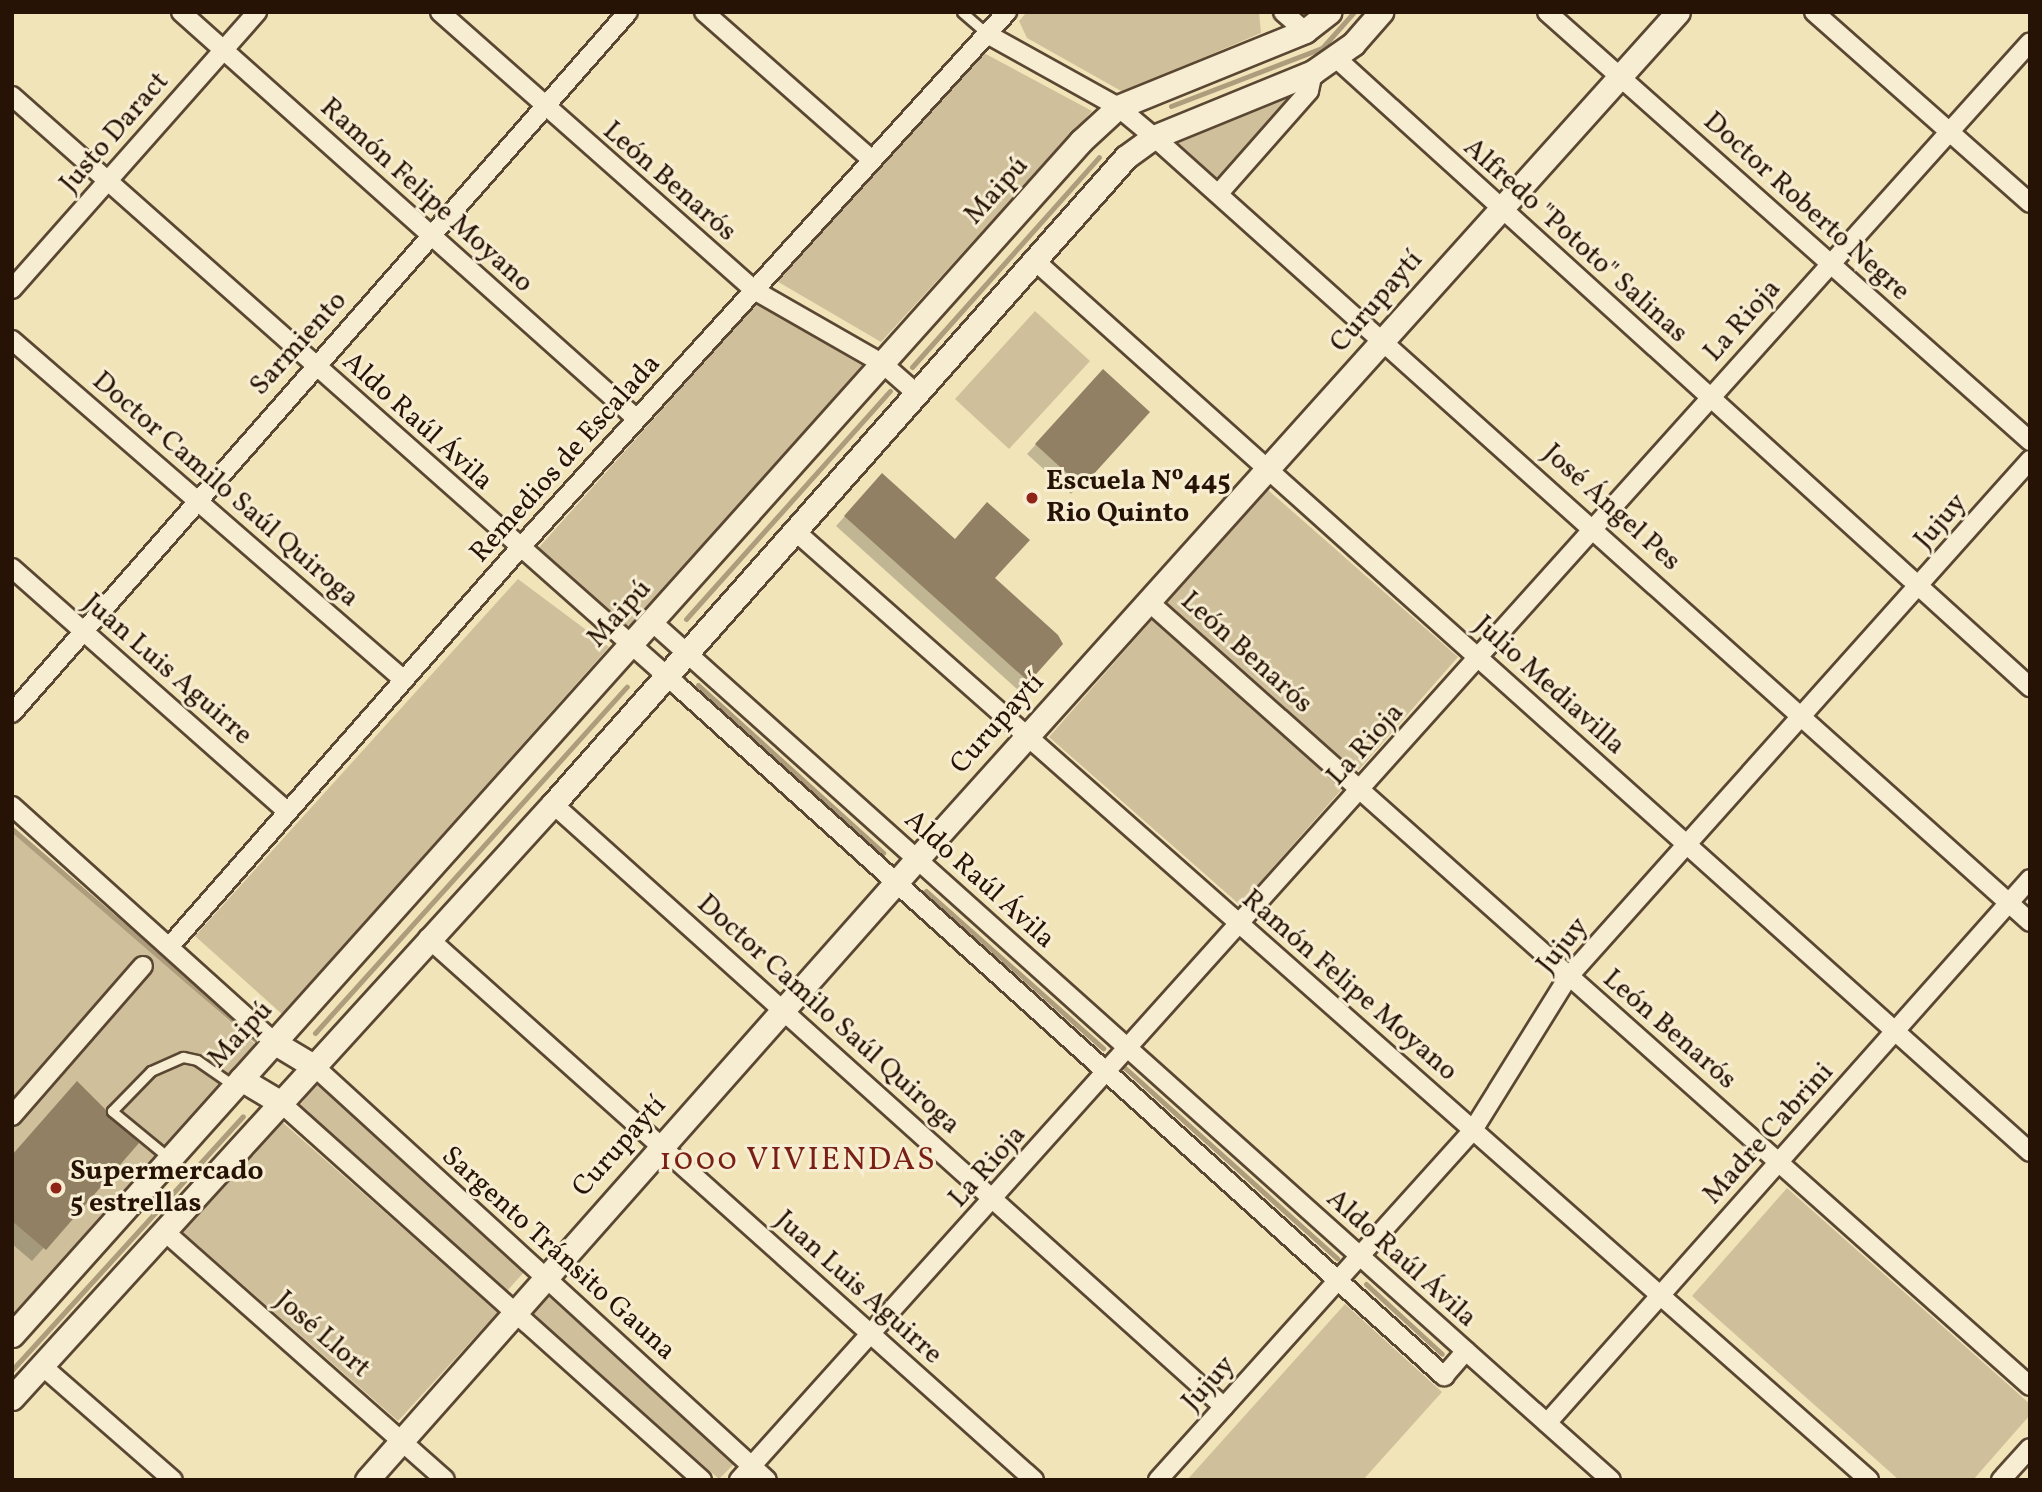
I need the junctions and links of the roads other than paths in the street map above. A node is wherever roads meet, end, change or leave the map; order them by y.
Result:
1 (181, 12) edge
2 (257, 12) edge
3 (440, 12) edge
4 (628, 12) edge
5 (704, 12) edge
6 (962, 12) edge
7 (1007, 12) edge
8 (1283, 12) edge
9 (1329, 12) edge
10 (1381, 12) edge
11 (1547, 12) edge
12 (1678, 12) edge
13 (1814, 12) edge
14 (1305, 31) junction
15 (987, 34) junction
16 (2030, 42) edge
17 (223, 50) junction
18 (1336, 58) junction
19 (1313, 72) junction
20 (1620, 77) junction
21 (12, 96) edge
22 (1118, 107) junction
23 (544, 108) junction
24 (1950, 131) junction
25 (1154, 137) junction
26 (873, 160) junction
27 (110, 180) junction
28 (1219, 193) junction
29 (2030, 202) edge
30 (1500, 208) junction
31 (432, 236) junction
32 (1033, 260) junction
33 (1830, 264) junction
34 (12, 289) edge
35 (754, 290) junction
36 (12, 340) edge
37 (1384, 340) junction
38 (883, 364) junction
39 (314, 365) junction
40 (916, 393) junction
41 (1710, 398) junction
42 (637, 419) junction
43 (2030, 441) edge
44 (2030, 460) edge
45 (1265, 472) junction
46 (197, 500) junction
47 (1593, 528) junction
48 (795, 531) junction
49 (519, 549) junction
50 (12, 568) edge
51 (1918, 587) junction
52 (1149, 602) junction
53 (652, 622) junction
54 (83, 631) junction
55 (632, 646) junction
56 (686, 652) junction
57 (1478, 657) junction
58 (667, 676) junction
59 (404, 680) junction
60 (2030, 687) edge
61 (12, 713) edge
62 (1801, 715) junction
63 (1028, 736) junction
64 (1361, 791) junction
65 (553, 804) junction
66 (12, 806) edge
67 (288, 812) junction
68 (1685, 844) junction
69 (916, 860) junction
70 (2030, 880) edge
71 (895, 883) junction
72 (2009, 903) junction
73 (2030, 922) edge
74 (1240, 926) junction
75 (428, 938) junction
76 (169, 947) junction
77 (143, 966) dead end
78 (1569, 976) junction
79 (781, 1011) junction
80 (1895, 1031) junction
81 (275, 1044) junction
82 (1129, 1049) junction
83 (315, 1067) junction
84 (1107, 1071) junction
85 (238, 1083) junction
86 (281, 1103) junction
87 (12, 1116) edge
88 (1474, 1130) junction
89 (660, 1147) junction
90 (2030, 1152) edge
91 (170, 1159) junction
92 (1779, 1162) junction
93 (995, 1198) junction
94 (164, 1231) junction
95 (1358, 1256) junction
96 (545, 1277) junction
97 (1338, 1280) junction
98 (1662, 1294) junction
99 (515, 1312) junction
100 (873, 1334) junction
101 (12, 1335) edge
102 (1466, 1351) junction
103 (41, 1365) junction
104 (2030, 1386) edge
105 (12, 1398) edge
106 (1224, 1407) junction
107 (1547, 1423) junction
108 (402, 1440) junction
109 (2030, 1448) edge
110 (752, 1466) junction
111 (173, 1480) edge
112 (367, 1480) edge
113 (445, 1480) edge
114 (702, 1480) edge
115 (739, 1480) edge
116 (767, 1480) edge
117 (1034, 1480) edge
118 (1158, 1480) edge
119 (1611, 1480) edge
120 (1869, 1480) edge
121 (2001, 1480) edge

1 - 17 street, Ramón Felipe Moyano
2 - 17 street, Justo Daract
3 - 23 street, León Benarós
4 - 23 street, Sarmiento
5 - 26 street
6 - 15 lane
7 - 15 street, Remedios de Escalada
8 - 14 street
9 - 14 street, Maipú
10 - 18 street
11 - 20 street, Doctor Roberto Negre
12 - 20 street, Curupaytí
13 - 24 street
14 - 22 street, Maipú
15 - 22 street
15 - 26 street, Remedios de Escalada
16 - 24 street, La Rioja
17 - 27 street, Justo Daract
17 - 31 street, Ramón Felipe Moyano
18 - 19 street
18 - 30 street, Alfredo "Pototo" Salinas
19 - 25 street
19 - 28 street
20 - 30 street, Curupaytí
20 - 33 street, Doctor Roberto Negre
21 - 27 street, Aldo Raúl Ávila
22 - 25 street, José Ángel Pes
22 - 38 street, Maipú
23 - 31 street, Sarmiento
23 - 35 street, León Benarós
24 - 29 street
24 - 33 street, La Rioja
25 - 28 street, José Ángel Pes
25 - 32 street
26 - 35 street, Remedios de Escalada
27 - 34 street, Justo Daract
27 - 39 street, Aldo Raúl Ávila
28 - 37 street, José Ángel Pes
30 - 37 street, Curupaytí
30 - 41 street, Alfredo "Pototo" Salinas
31 - 39 street, Sarmiento
31 - 42 street, Ramón Felipe Moyano
32 - 40 street
32 - 45 street, Julio Mediavilla
33 - 41 street, La Rioja
33 - 43 street, Doctor Roberto Negre
35 - 38 street, León Benarós
35 - 42 street, Remedios de Escalada
36 - 46 street, Doctor Camilo Saúl Quiroga
37 - 45 street, Curupaytí
37 - 47 street, José Ángel Pes
38 - 40 street, León Benarós
38 - 53 street, Maipú
39 - 46 street, Sarmiento
39 - 49 street, Aldo Raúl Ávila
40 - 48 street
41 - 47 street, La Rioja
41 - 51 street, Alfredo "Pototo" Salinas
42 - 49 street, Remedios de Escalada
44 - 51 street, Jujuy
45 - 52 street, Curupaytí
45 - 57 street, Julio Mediavilla
46 - 54 street, Sarmiento
46 - 59 street, Doctor Camilo Saúl Quiroga
47 - 57 street, La Rioja
47 - 62 street, José Ángel Pes
48 - 56 street
48 - 63 street, Ramón Felipe Moyano
49 - 55 street, Aldo Raúl Ávila
49 - 59 street, Remedios de Escalada
50 - 54 street, Juan Luis Aguirre
51 - 60 street, Alfredo "Pototo" Salinas
51 - 62 street, Jujuy
52 - 63 street, Curupaytí
52 - 64 street, León Benarós
53 - 55 street, Maipú
53 - 56 street, Aldo Raúl Ávila
54 - 61 street, Sarmiento
54 - 67 street, Juan Luis Aguirre
55 - 58 street, Aldo Raúl Ávila
55 - 81 street, Maipú
56 - 58 street
56 - 69 street, Aldo Raúl Ávila
57 - 64 street, La Rioja
57 - 68 street, Julio Mediavilla
58 - 65 street
58 - 71 street, Aldo Raúl Ávila
59 - 67 street, Remedios de Escalada
62 - 68 street, Jujuy
62 - 72 street, José Ángel Pes
63 - 69 street, Curupaytí
63 - 74 street, Ramón Felipe Moyano
64 - 74 street, La Rioja
64 - 78 street, León Benarós
65 - 75 street
65 - 79 street, Doctor Camilo Saúl Quiroga
66 - 76 street
67 - 76 street, Remedios de Escalada
68 - 78 street, Jujuy
68 - 80 street, Julio Mediavilla
69 - 71 street, Curupaytí
69 - 82 street, Aldo Raúl Ávila
70 - 72 street, Madre Cabrini
71 - 79 street, Curupaytí
71 - 84 street, Aldo Raúl Ávila
72 - 73 street, José Ángel Pes
72 - 80 street, Madre Cabrini
74 - 82 street, La Rioja
74 - 88 street, Ramón Felipe Moyano
75 - 83 street
75 - 89 street, Juan Luis Aguirre
76 - 81 street
77 - 87 street
78 - 88 street, Jujuy
78 - 92 street, León Benarós
79 - 89 street, Curupaytí
79 - 93 street, Doctor Camilo Saúl Quiroga
80 - 90 street, Julio Mediavilla
80 - 92 street, Madre Cabrini
81 - 83 street
81 - 85 street, Maipú
82 - 84 street, La Rioja
82 - 95 street, Aldo Raúl Ávila
83 - 86 street
83 - 96 street, Sargento Tránsito Gauna
84 - 93 street, La Rioja
84 - 97 street, Aldo Raúl Ávila
85 - 86 street
85 - 91 street, Maipú
85 - 91 lane
86 - 94 street
86 - 99 street
88 - 95 street, Jujuy
88 - 98 street, Ramón Felipe Moyano
89 - 96 street, Curupaytí
89 - 100 street, Juan Luis Aguirre
91 - 101 street, Maipú
92 - 98 street, Madre Cabrini
92 - 104 street, León Benarós
93 - 100 street, La Rioja
93 - 106 street, Doctor Camilo Saúl Quiroga
94 - 103 street
94 - 108 street, José Llort
95 - 97 street, Jujuy
95 - 102 street, Aldo Raúl Ávila
96 - 99 street, Curupaytí
96 - 110 street, Sargento Tránsito Gauna
97 - 102 street, Aldo Raúl Ávila
97 - 106 street, Jujuy
98 - 107 street, Madre Cabrini
98 - 120 street, Ramón Felipe Moyano
99 - 108 street, Curupaytí
99 - 114 street
100 - 110 street, La Rioja
100 - 117 street, Juan Luis Aguirre
102 - 107 street, Aldo Raúl Ávila
103 - 105 street
103 - 111 street
106 - 118 street, Jujuy
107 - 119 street, Aldo Raúl Ávila
108 - 112 street, Curupaytí
108 - 113 street, José Llort
109 - 121 street
110 - 115 street, La Rioja
110 - 116 street, Sargento Tránsito Gauna

